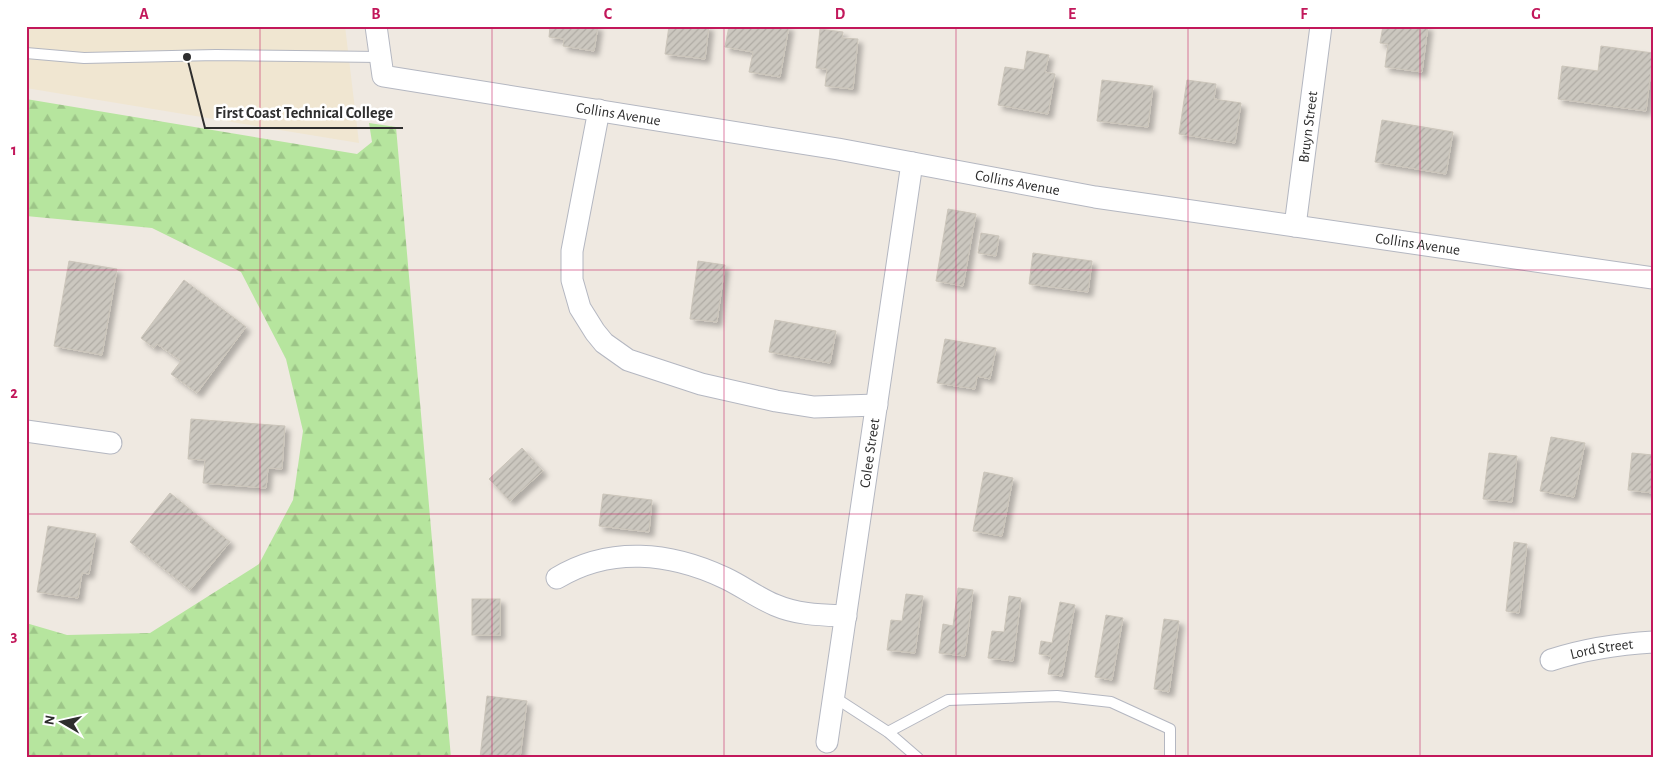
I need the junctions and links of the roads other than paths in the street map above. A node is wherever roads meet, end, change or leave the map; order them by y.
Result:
1 (376, 26) edge
2 (1321, 26) edge
3 (26, 53) edge
4 (381, 66) junction
5 (599, 110) junction
6 (912, 163) junction
7 (1296, 226) junction
8 (1653, 278) edge
9 (877, 405) junction
10 (26, 431) edge
11 (111, 443) dead end
12 (557, 578) dead end
13 (846, 616) junction
14 (1653, 642) edge
15 (1551, 660) dead end
16 (834, 697) junction
17 (888, 732) junction
18 (827, 742) dead end
19 (918, 758) edge
20 (1170, 758) edge

1 - 4 street
2 - 7 street, Bruyn Street
3 - 4 lane
4 - 5 street, Collins Avenue
5 - 6 street, Collins Avenue
5 - 9 street
6 - 7 street, Collins Avenue
6 - 9 street, Colee Street
7 - 8 street, Collins Avenue
9 - 13 street, Colee Street
10 - 11 street
12 - 13 street
13 - 16 street, Colee Street
14 - 15 street, Lord Street
16 - 17 lane
16 - 18 street, Colee Street
17 - 19 lane
17 - 20 lane

